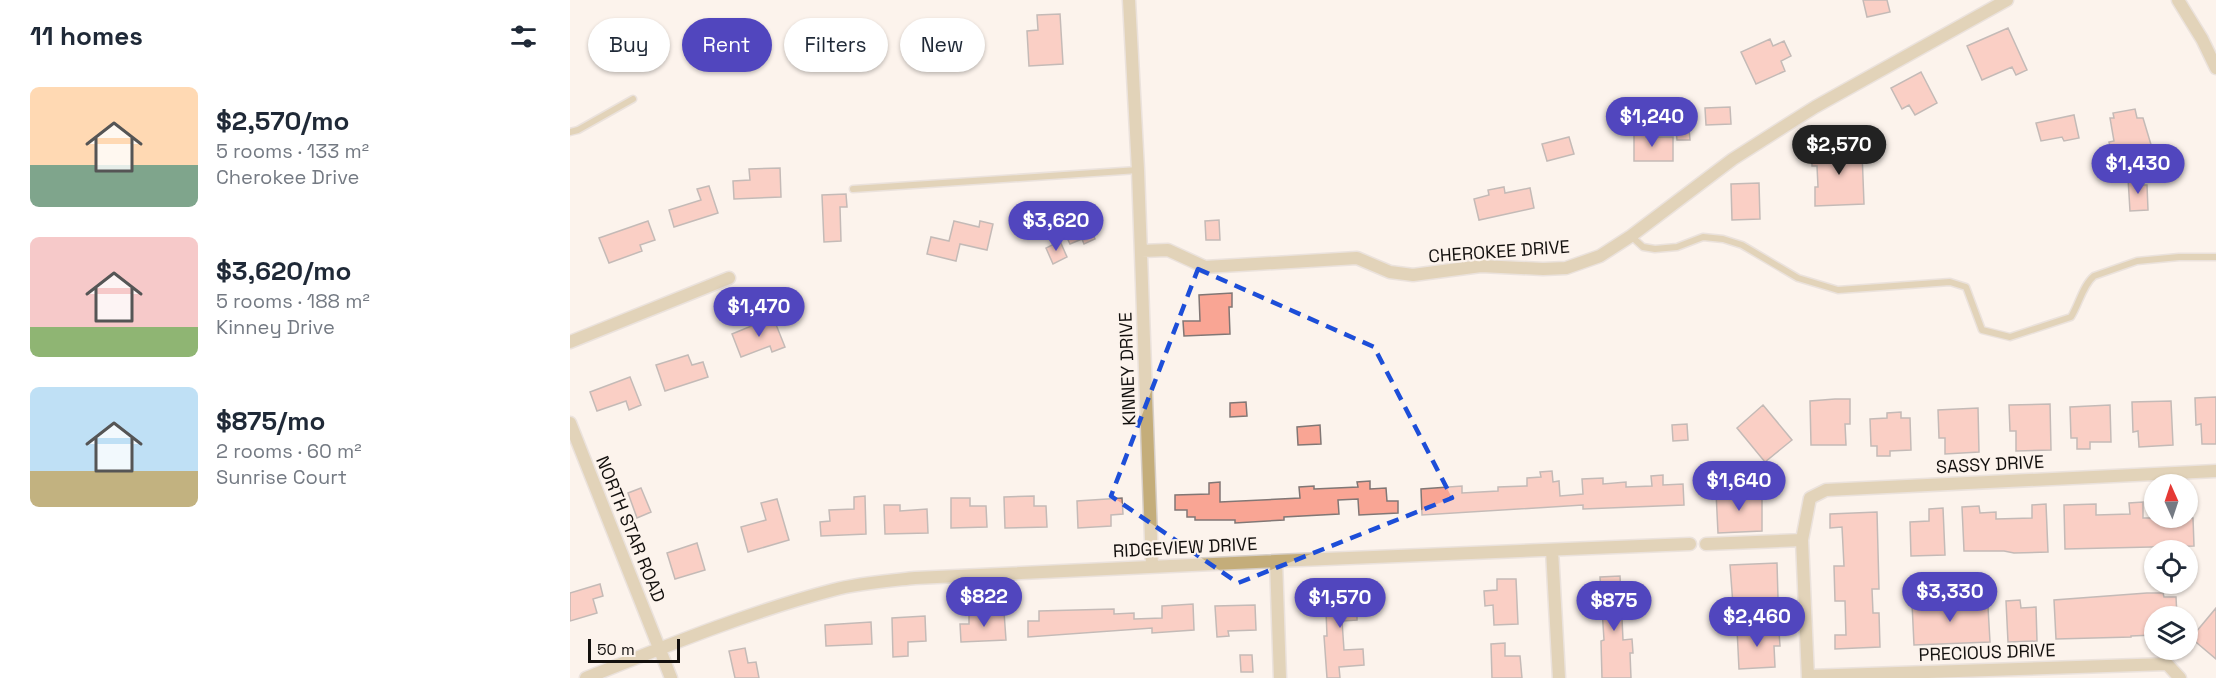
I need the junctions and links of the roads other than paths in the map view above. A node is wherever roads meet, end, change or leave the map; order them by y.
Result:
1 (1129, 0) edge
2 (2007, 0) edge
3 (2178, 0) edge
4 (2216, 68) edge
5 (633, 99) dead end
6 (570, 132) edge
7 (1138, 170) junction
8 (853, 189) dead end
9 (1631, 236) junction
10 (1141, 251) junction
11 (2216, 257) edge
12 (729, 278) dead end
13 (570, 342) edge
14 (570, 423) edge
15 (2216, 471) edge
16 (1802, 540) junction
17 (1690, 544) joint
18 (1706, 544) joint
19 (1552, 550) junction
20 (1276, 561) junction
21 (1152, 567) junction
22 (659, 649) junction
23 (1808, 677) edge
24 (586, 678) edge
25 (671, 678) edge
26 (1280, 678) edge
27 (1559, 678) edge
28 (2180, 678) edge

1 - 7 street, KINNEY DRIVE
2 - 9 street, CHEROKEE DRIVE
3 - 4 street
5 - 6 lane
7 - 8 lane
7 - 10 street, KINNEY DRIVE
9 - 10 street, CHEROKEE DRIVE
9 - 11 lane
10 - 21 street, KINNEY DRIVE
12 - 13 street
14 - 22 street, NORTH STAR ROAD
15 - 16 street, SASSY DRIVE
16 - 18 street, RIDGEVIEW DRIVE
16 - 23 street
17 - 18 lane, RIDGEVIEW DRIVE
17 - 19 street, RIDGEVIEW DRIVE
19 - 20 street, RIDGEVIEW DRIVE
19 - 27 street
20 - 21 street, RIDGEVIEW DRIVE
20 - 26 street
21 - 22 street, RIDGEVIEW DRIVE
22 - 24 street, RIDGEVIEW DRIVE
22 - 25 street, NORTH STAR ROAD
23 - 28 street, PRECIOUS DRIVE

